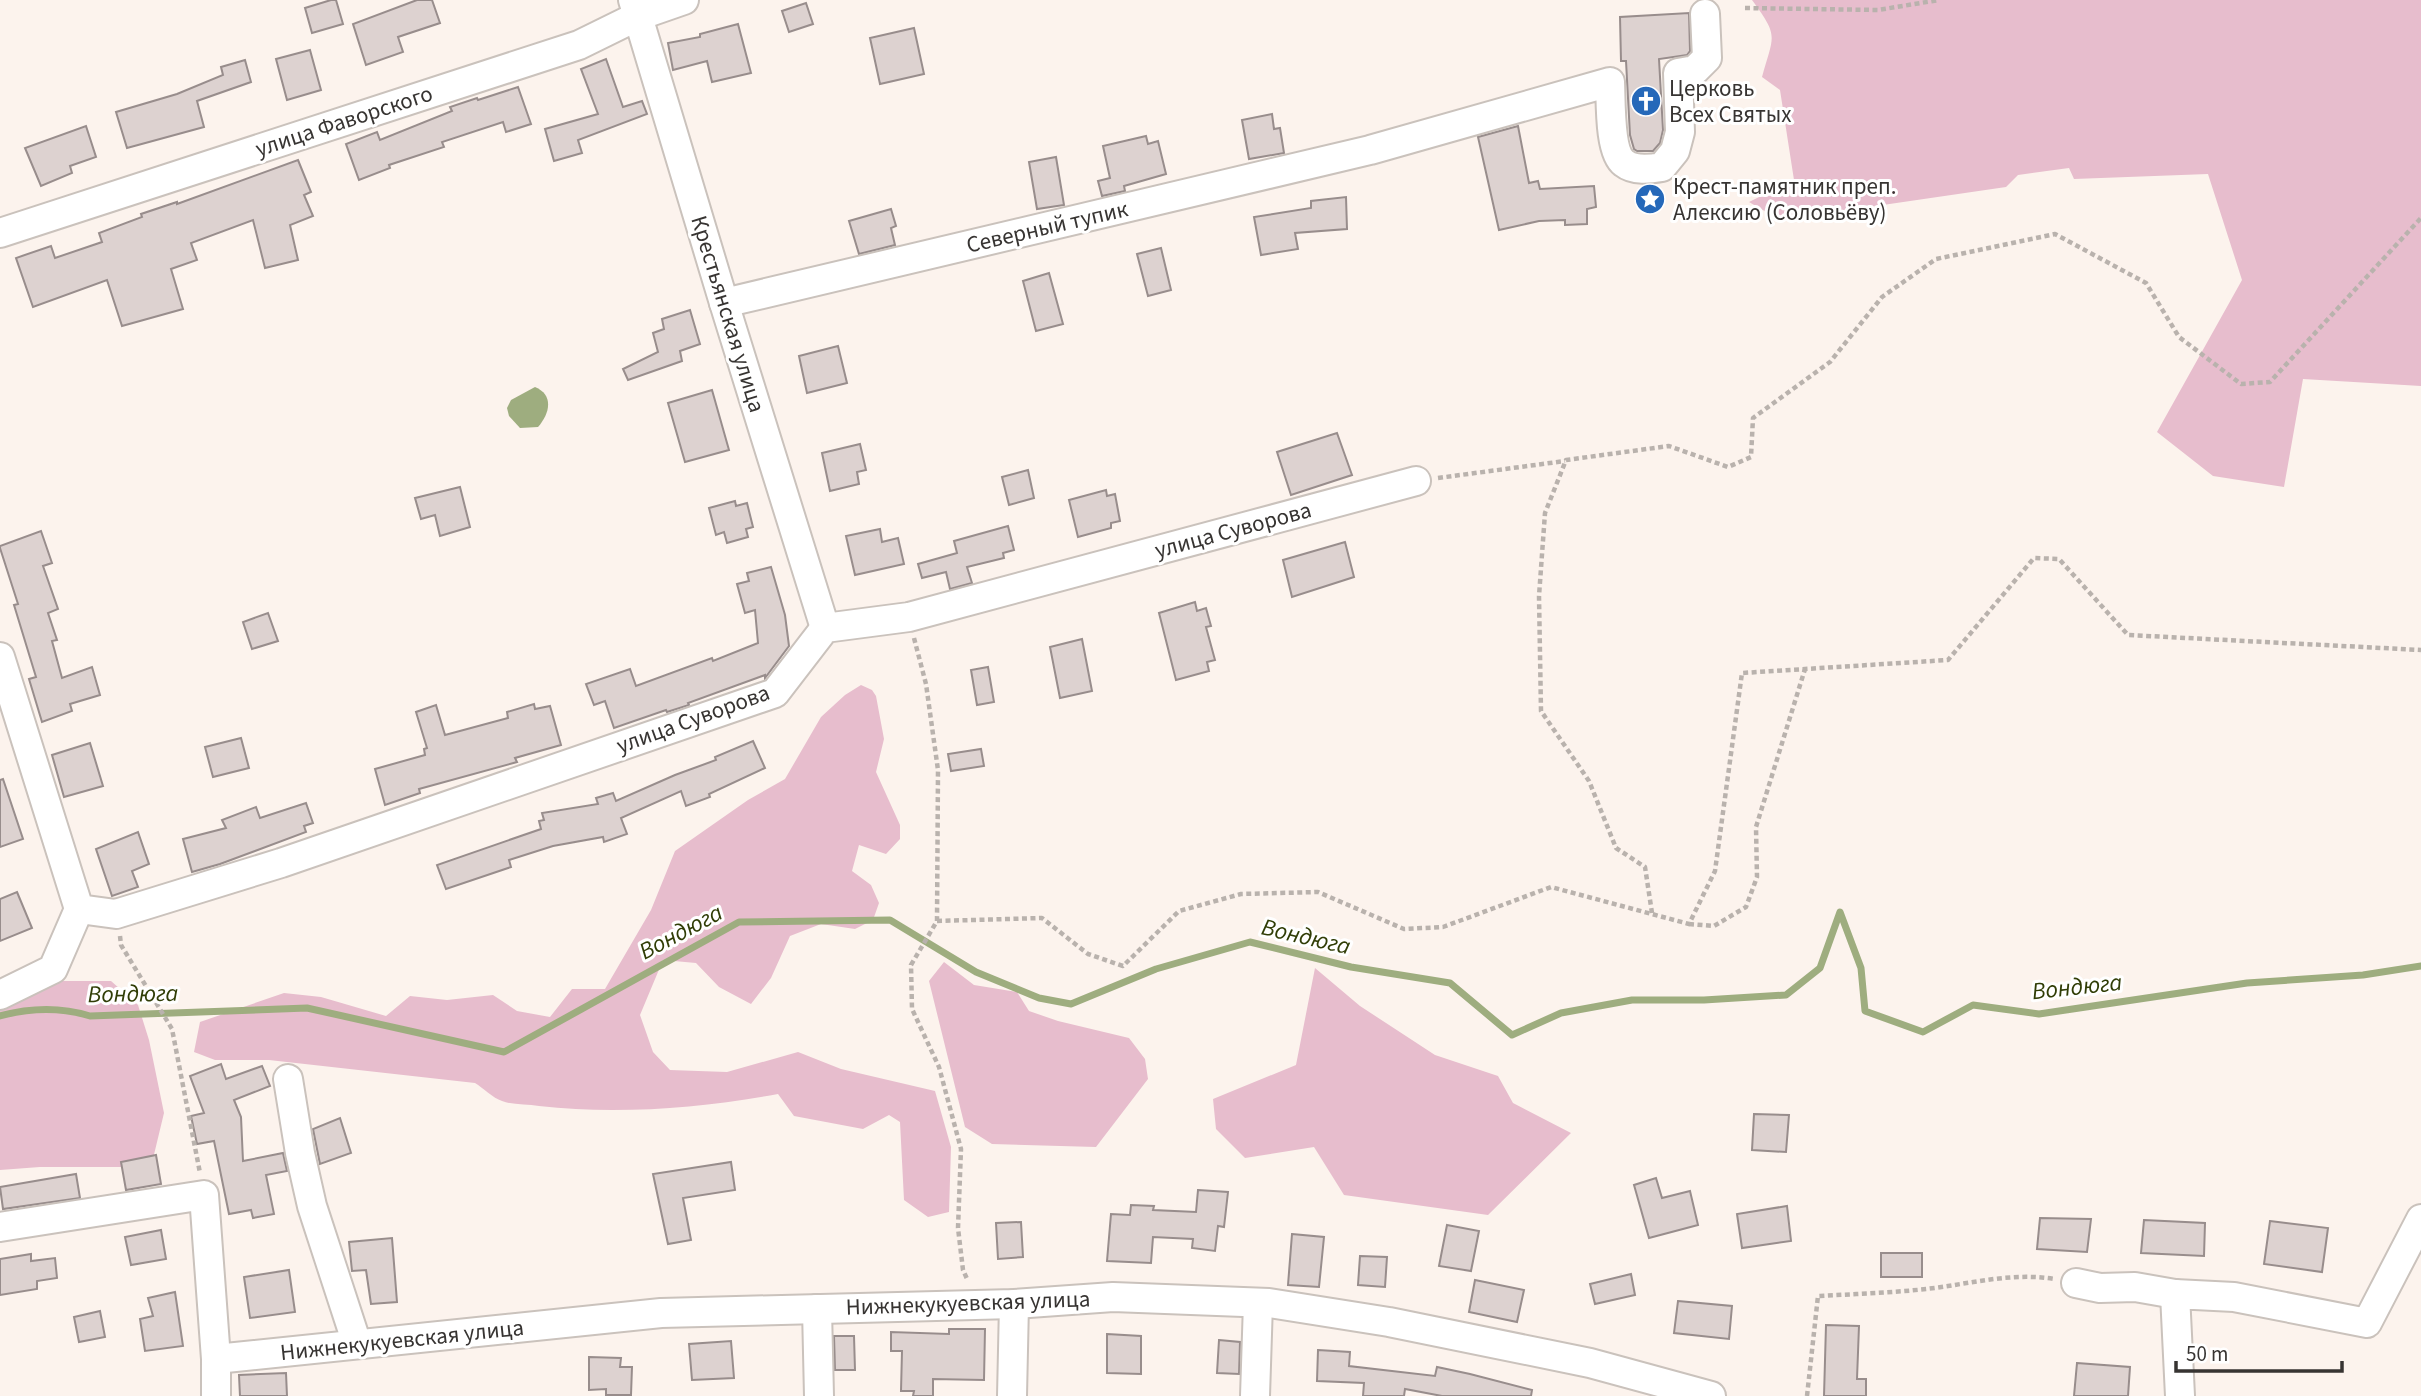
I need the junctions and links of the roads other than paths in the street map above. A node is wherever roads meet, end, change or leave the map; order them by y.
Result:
1 (684, 0) edge
2 (636, 8) edge
3 (1705, 14) dead end
4 (0, 233) edge
5 (724, 303) junction
6 (1416, 481) road end
7 (825, 628) junction
8 (0, 657) edge
9 (79, 909) junction
10 (0, 995) edge
11 (288, 1079) dead end
12 (2421, 1219) edge
13 (0, 1227) edge
14 (2076, 1283) road end
15 (2175, 1294) junction
16 (1258, 1303) junction
17 (1014, 1304) junction
18 (817, 1309) junction
19 (357, 1344) junction
20 (216, 1359) junction
21 (216, 1396) edge
22 (819, 1396) edge
23 (1012, 1396) edge
24 (1255, 1396) edge
25 (1711, 1396) edge
26 (2180, 1396) edge

1 - 2 street, улица Фаворского
2 - 4 street, улица Фаворского
2 - 5 street, Крестьянская улица
3 - 5 street, Северный тупик
5 - 7 street, Крестьянская улица
6 - 7 street, улица Суворова
7 - 9 street, улица Суворова
8 - 9 street
9 - 10 street
11 - 19 street
12 - 15 street
13 - 20 street
14 - 15 street
15 - 26 street
16 - 17 street, Нижнекукуевская улица
16 - 24 street
16 - 25 street, Нижнекукуевская улица
17 - 18 street, Нижнекукуевская улица
17 - 23 street
18 - 19 street, Нижнекукуевская улица
18 - 22 street
19 - 20 street, Нижнекукуевская улица
20 - 21 street

